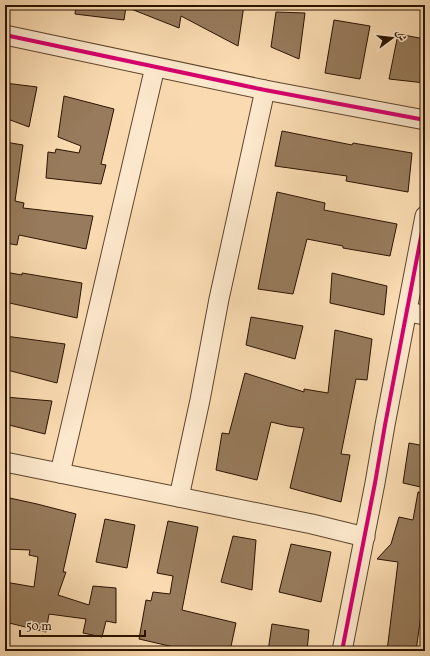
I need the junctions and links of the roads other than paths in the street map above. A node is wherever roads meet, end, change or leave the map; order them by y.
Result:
1 (5, 35) edge
2 (155, 67) junction
3 (265, 90) junction
4 (425, 120) edge
5 (425, 216) edge
6 (416, 314) edge
7 (5, 462) edge
8 (60, 473) junction
9 (179, 497) junction
10 (365, 537) junction
11 (342, 651) edge

1 - 2 street
2 - 3 street
2 - 8 street
3 - 4 street
3 - 9 street
5 - 6 street
6 - 10 street
7 - 8 street
8 - 9 street
9 - 10 street
10 - 11 street

